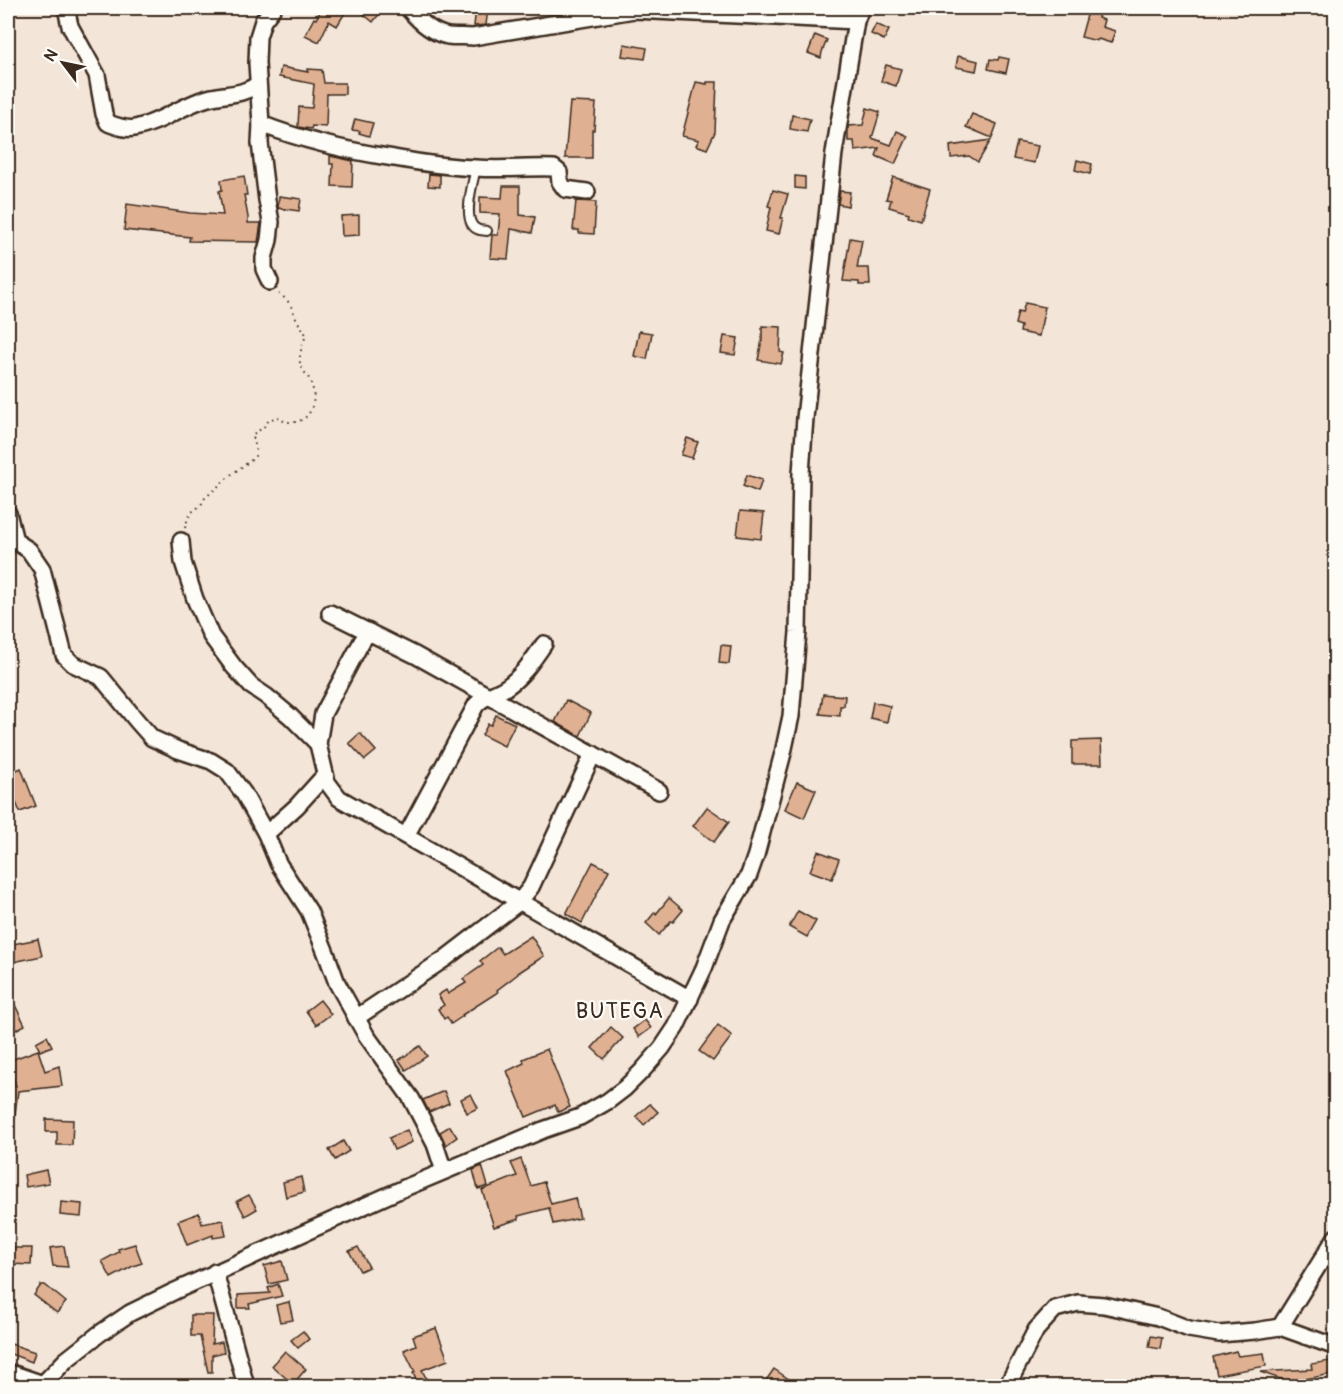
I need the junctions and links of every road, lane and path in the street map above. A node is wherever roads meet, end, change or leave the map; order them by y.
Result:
1 (66, 8) edge
2 (273, 8) edge
3 (408, 8) edge
4 (859, 14) edge
5 (257, 85) junction
6 (261, 124) junction
7 (476, 168) junction
8 (587, 192) dead end
9 (487, 231) dead end
10 (270, 282) joint
11 (8, 513) edge
12 (181, 540) joint
13 (330, 613) dead end
14 (369, 632) junction
15 (544, 644) dead end
16 (489, 696) junction
17 (318, 744) junction
18 (593, 754) junction
19 (325, 775) junction
20 (658, 791) dead end
21 (267, 834) junction
22 (406, 836) junction
23 (519, 902) junction
24 (690, 999) junction
25 (356, 1018) junction
26 (444, 1171) junction
27 (1335, 1237) edge
28 (215, 1272) junction
29 (1280, 1327) junction
30 (1335, 1347) edge
31 (8, 1372) edge
32 (42, 1385) edge
33 (246, 1386) edge
34 (1007, 1386) edge

1 - 5 street
2 - 5 street
3 - 4 street
4 - 24 street
5 - 6 street
6 - 7 street
6 - 10 street
7 - 8 street
7 - 9 lane
10 - 12 path
11 - 21 street
12 - 17 street
13 - 14 street
14 - 16 street
14 - 17 street
15 - 16 street
16 - 18 street
16 - 22 street
17 - 19 street
18 - 20 street
18 - 23 street
19 - 21 street
19 - 22 street
21 - 25 street
22 - 23 street
23 - 24 street
23 - 25 street
24 - 26 street
25 - 26 street
26 - 28 street
27 - 29 street
28 - 32 street
28 - 33 street
29 - 30 street
29 - 34 street
31 - 32 street

